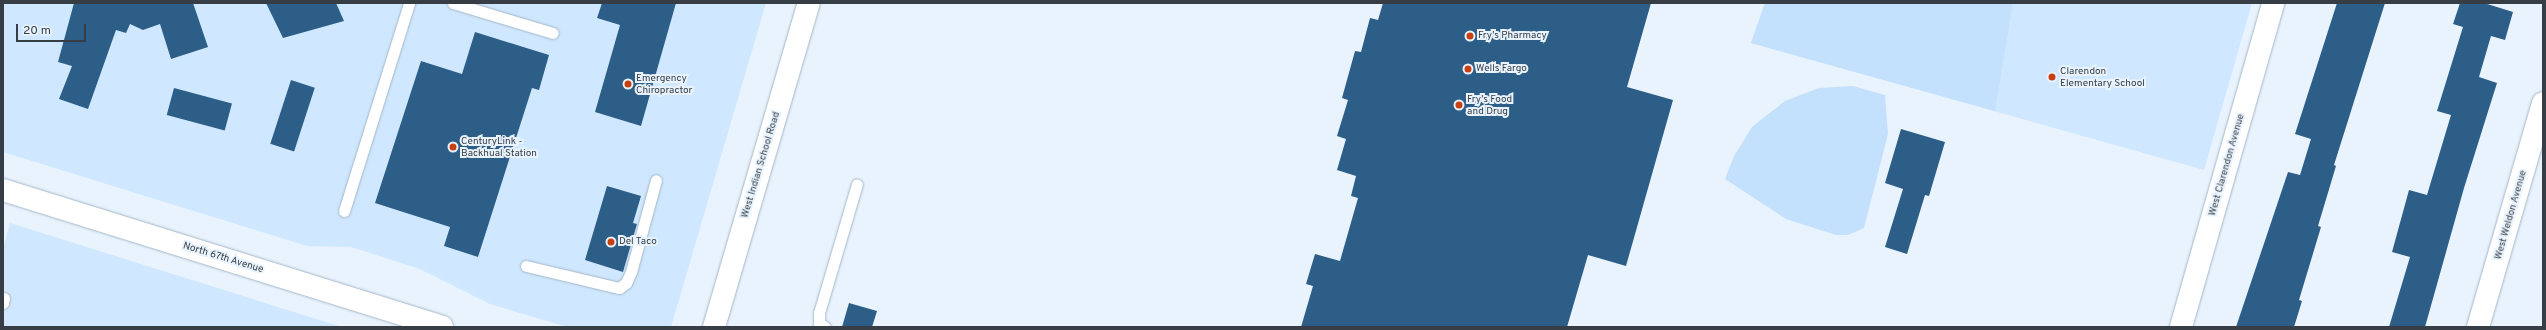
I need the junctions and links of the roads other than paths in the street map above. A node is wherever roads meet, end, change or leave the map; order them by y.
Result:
1 (409, 3) edge
2 (453, 3) edge
3 (809, 3) edge
4 (2273, 3) edge
5 (553, 33) dead end
6 (2543, 102) edge
7 (656, 180) dead end
8 (857, 184) dead end
9 (3, 190) edge
10 (344, 211) dead end
11 (526, 266) dead end
12 (442, 327) edge
13 (714, 327) edge
14 (825, 327) edge
15 (2181, 327) edge
16 (2478, 327) edge

1 - 10 lane
2 - 5 lane
3 - 13 main road, West Indian School Road
4 - 15 main road, West Clarendon Avenue
6 - 16 main road, West Weldon Avenue
7 - 11 lane
8 - 14 lane
9 - 12 main road, North 67th Avenue

